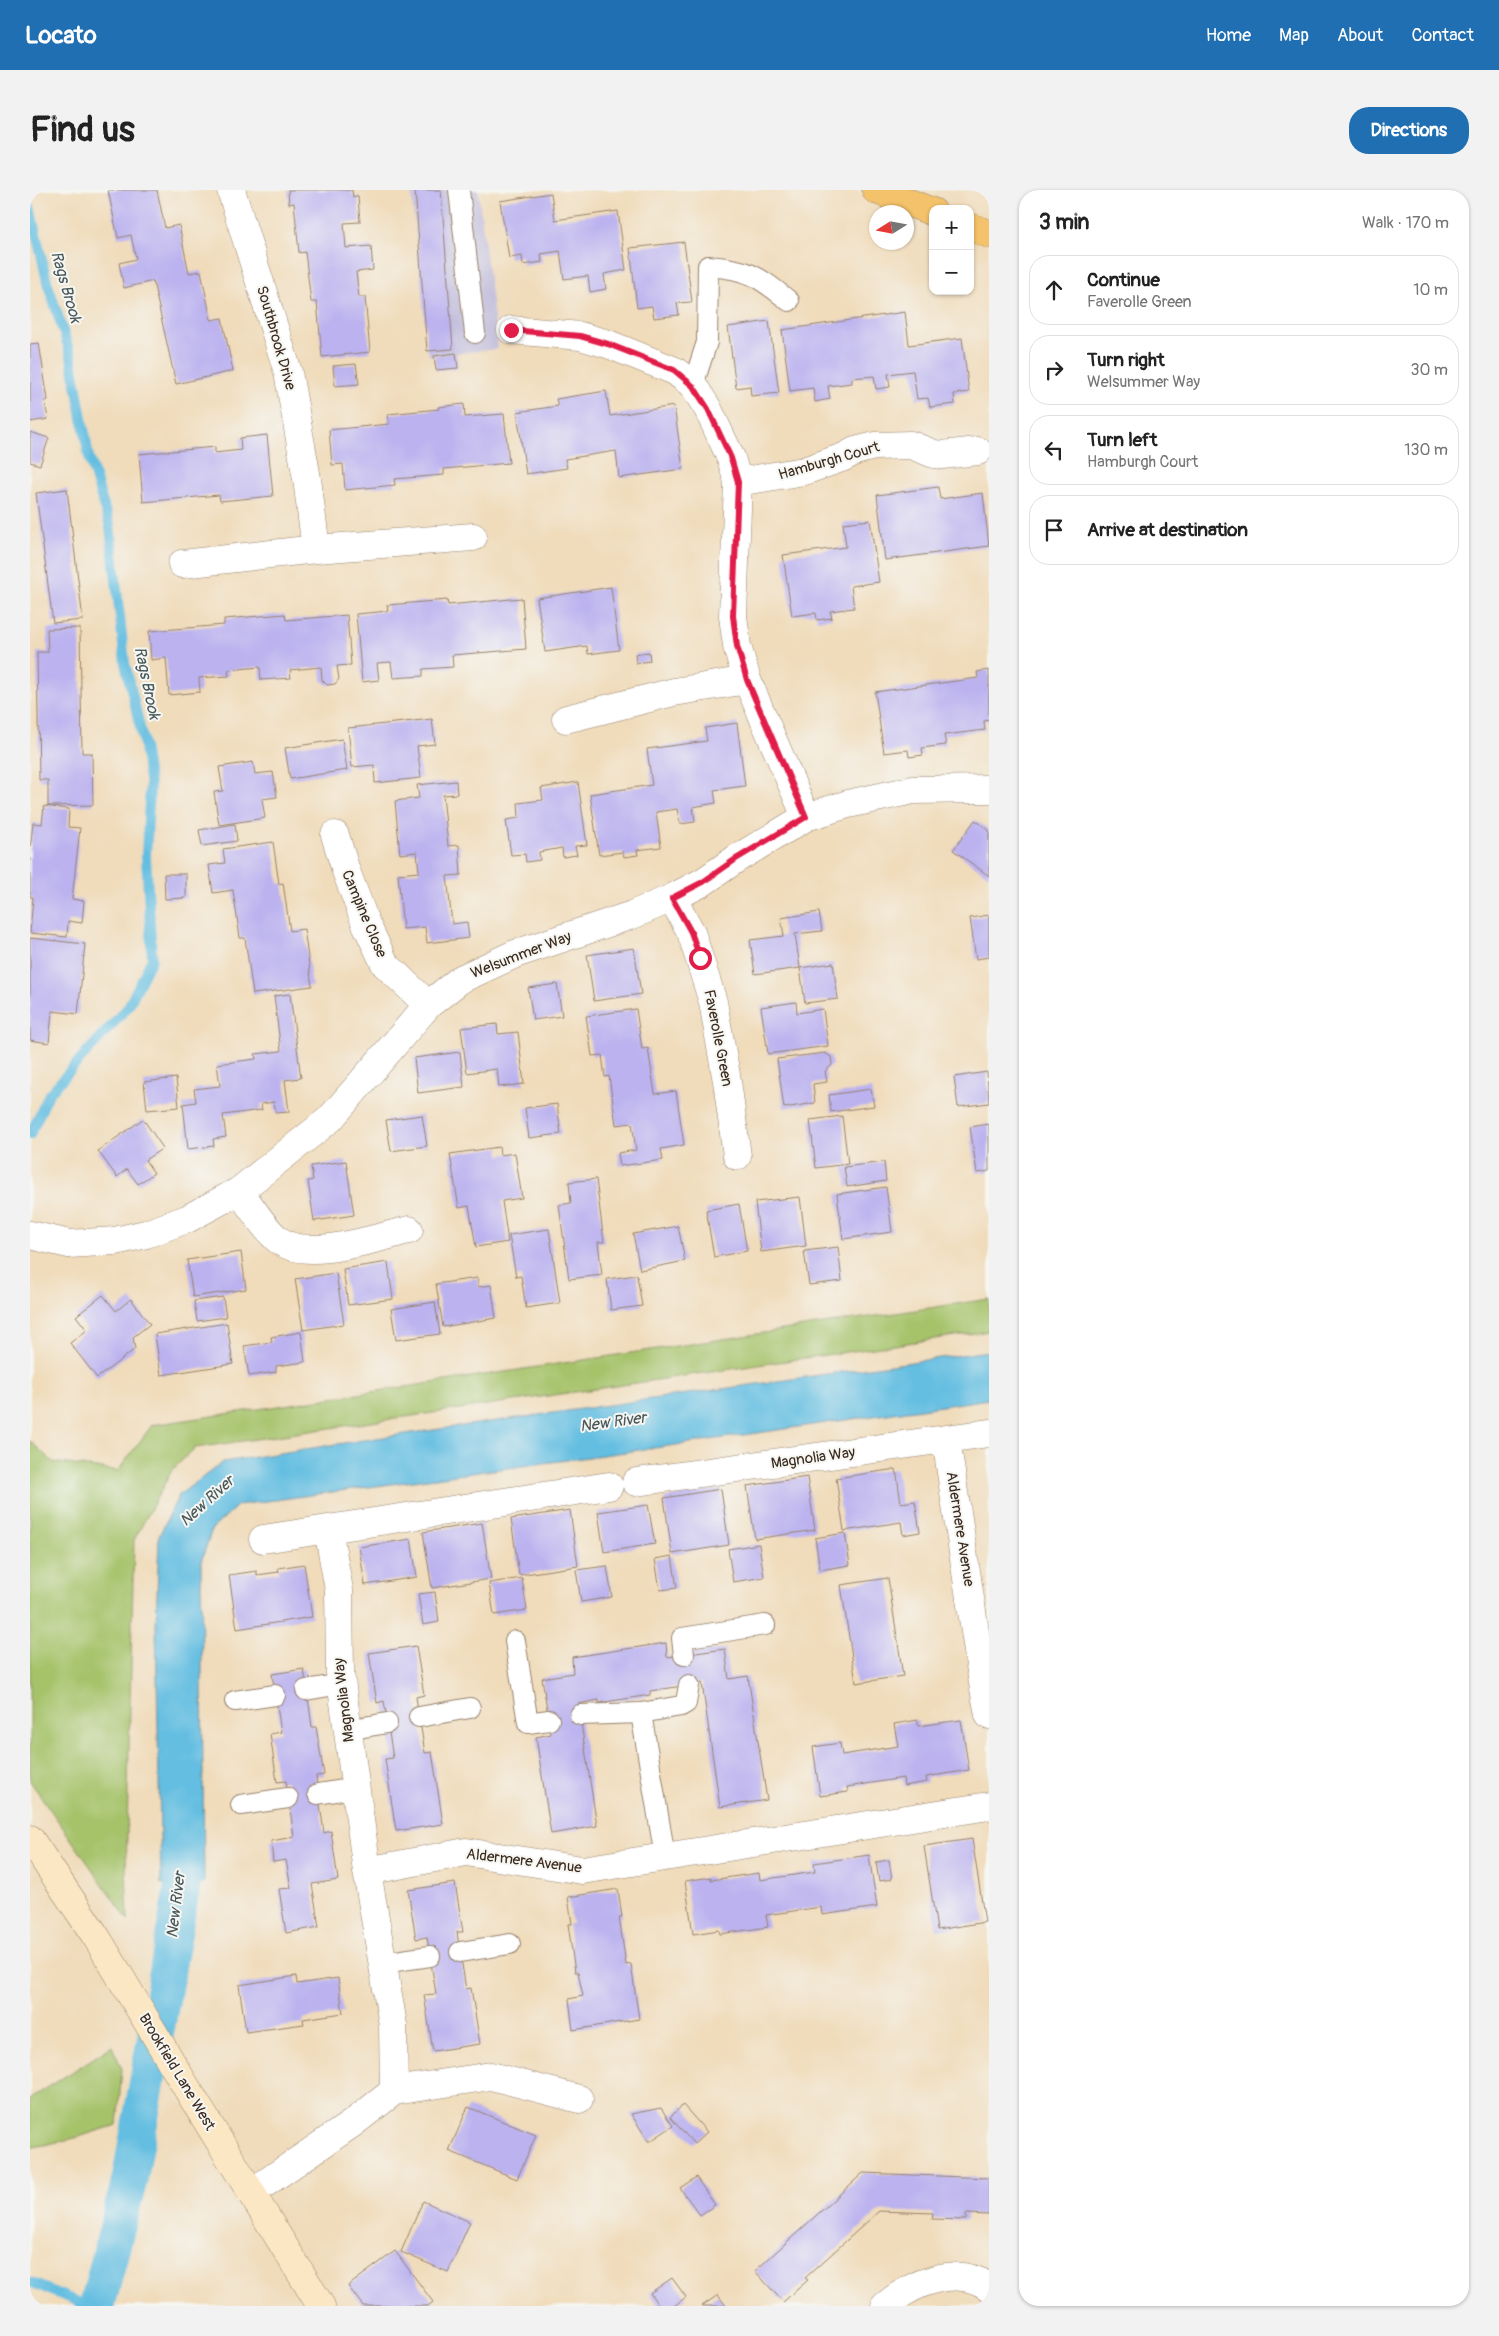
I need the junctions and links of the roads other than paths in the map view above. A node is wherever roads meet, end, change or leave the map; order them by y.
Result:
1 (230, 190) edge
2 (459, 190) edge
3 (876, 190) edge
4 (929, 210) edge
5 (974, 228) edge
6 (989, 234) edge
7 (789, 301) dead end
8 (511, 330) dead end
9 (475, 333) dead end
10 (693, 386) junction
11 (978, 451) dead end
12 (738, 482) junction
13 (473, 537) dead end
14 (316, 548) junction
15 (182, 564) dead end
16 (747, 680) junction
17 (566, 719) dead end
18 (989, 789) edge
19 (806, 817) junction
20 (335, 835) dead end
21 (672, 898) junction
22 (428, 1005) junction
23 (737, 1156) dead end
24 (239, 1191) junction
25 (409, 1230) dead end
26 (30, 1235) edge
27 (989, 1433) edge
28 (946, 1439) junction
29 (636, 1482) dead end
30 (609, 1486) dead end
31 (328, 1530) junction
32 (263, 1539) dead end
33 (765, 1625) dead end
34 (515, 1641) dead end
35 (684, 1655) dead end
36 (986, 1678) edge
37 (341, 1684) junction
38 (689, 1685) dead end
39 (306, 1690) dead end
40 (275, 1695) dead end
41 (235, 1701) dead end
42 (470, 1708) dead end
43 (641, 1713) junction
44 (580, 1715) dead end
45 (989, 1716) edge
46 (419, 1717) dead end
47 (549, 1720) dead end
48 (387, 1723) dead end
49 (348, 1730) junction
50 (355, 1788) junction
51 (318, 1794) dead end
52 (288, 1798) dead end
53 (241, 1805) dead end
54 (989, 1806) edge
55 (30, 1839) edge
56 (665, 1857) junction
57 (367, 1871) junction
58 (510, 1944) dead end
59 (460, 1952) dead end
60 (430, 1956) dead end
61 (382, 1964) junction
62 (394, 2091) junction
63 (579, 2099) dead end
64 (251, 2193) junction
65 (989, 2287) edge
66 (321, 2306) edge
67 (886, 2306) edge

1 - 14 street, Southbrook Drive
2 - 9 lane
3 - 4 highway
5 - 6 highway
7 - 10 lane
8 - 10 street
10 - 12 street
11 - 12 street, Hamburgh Court
12 - 16 street
13 - 14 street
14 - 15 street
16 - 17 street
16 - 19 street
18 - 19 street, Welsummer Way
19 - 21 street, Welsummer Way
20 - 22 street, Campine Close
21 - 22 street, Welsummer Way
21 - 23 street, Faverolle Green
22 - 24 street, Welsummer Way
24 - 25 street
24 - 26 street, Welsummer Way
27 - 28 street, Magnolia Way
28 - 29 street, Magnolia Way
28 - 36 street, Aldermere Avenue
30 - 31 street
31 - 32 street
31 - 37 street, Magnolia Way
33 - 35 lane
34 - 47 lane
36 - 45 street, Aldermere Avenue
37 - 39 lane
37 - 49 street, Magnolia Way
38 - 43 lane
40 - 41 lane
42 - 46 lane
43 - 44 lane
43 - 56 lane
48 - 49 lane
49 - 50 street, Magnolia Way
50 - 51 lane
50 - 57 street, Magnolia Way
52 - 53 lane
54 - 56 street, Aldermere Avenue
55 - 64 main road, Brookfield Lane West
56 - 57 street, Aldermere Avenue
57 - 61 street
58 - 59 lane
60 - 61 lane
61 - 62 street
62 - 63 street
62 - 64 street
64 - 66 main road, Brookfield Lane West
65 - 67 street

